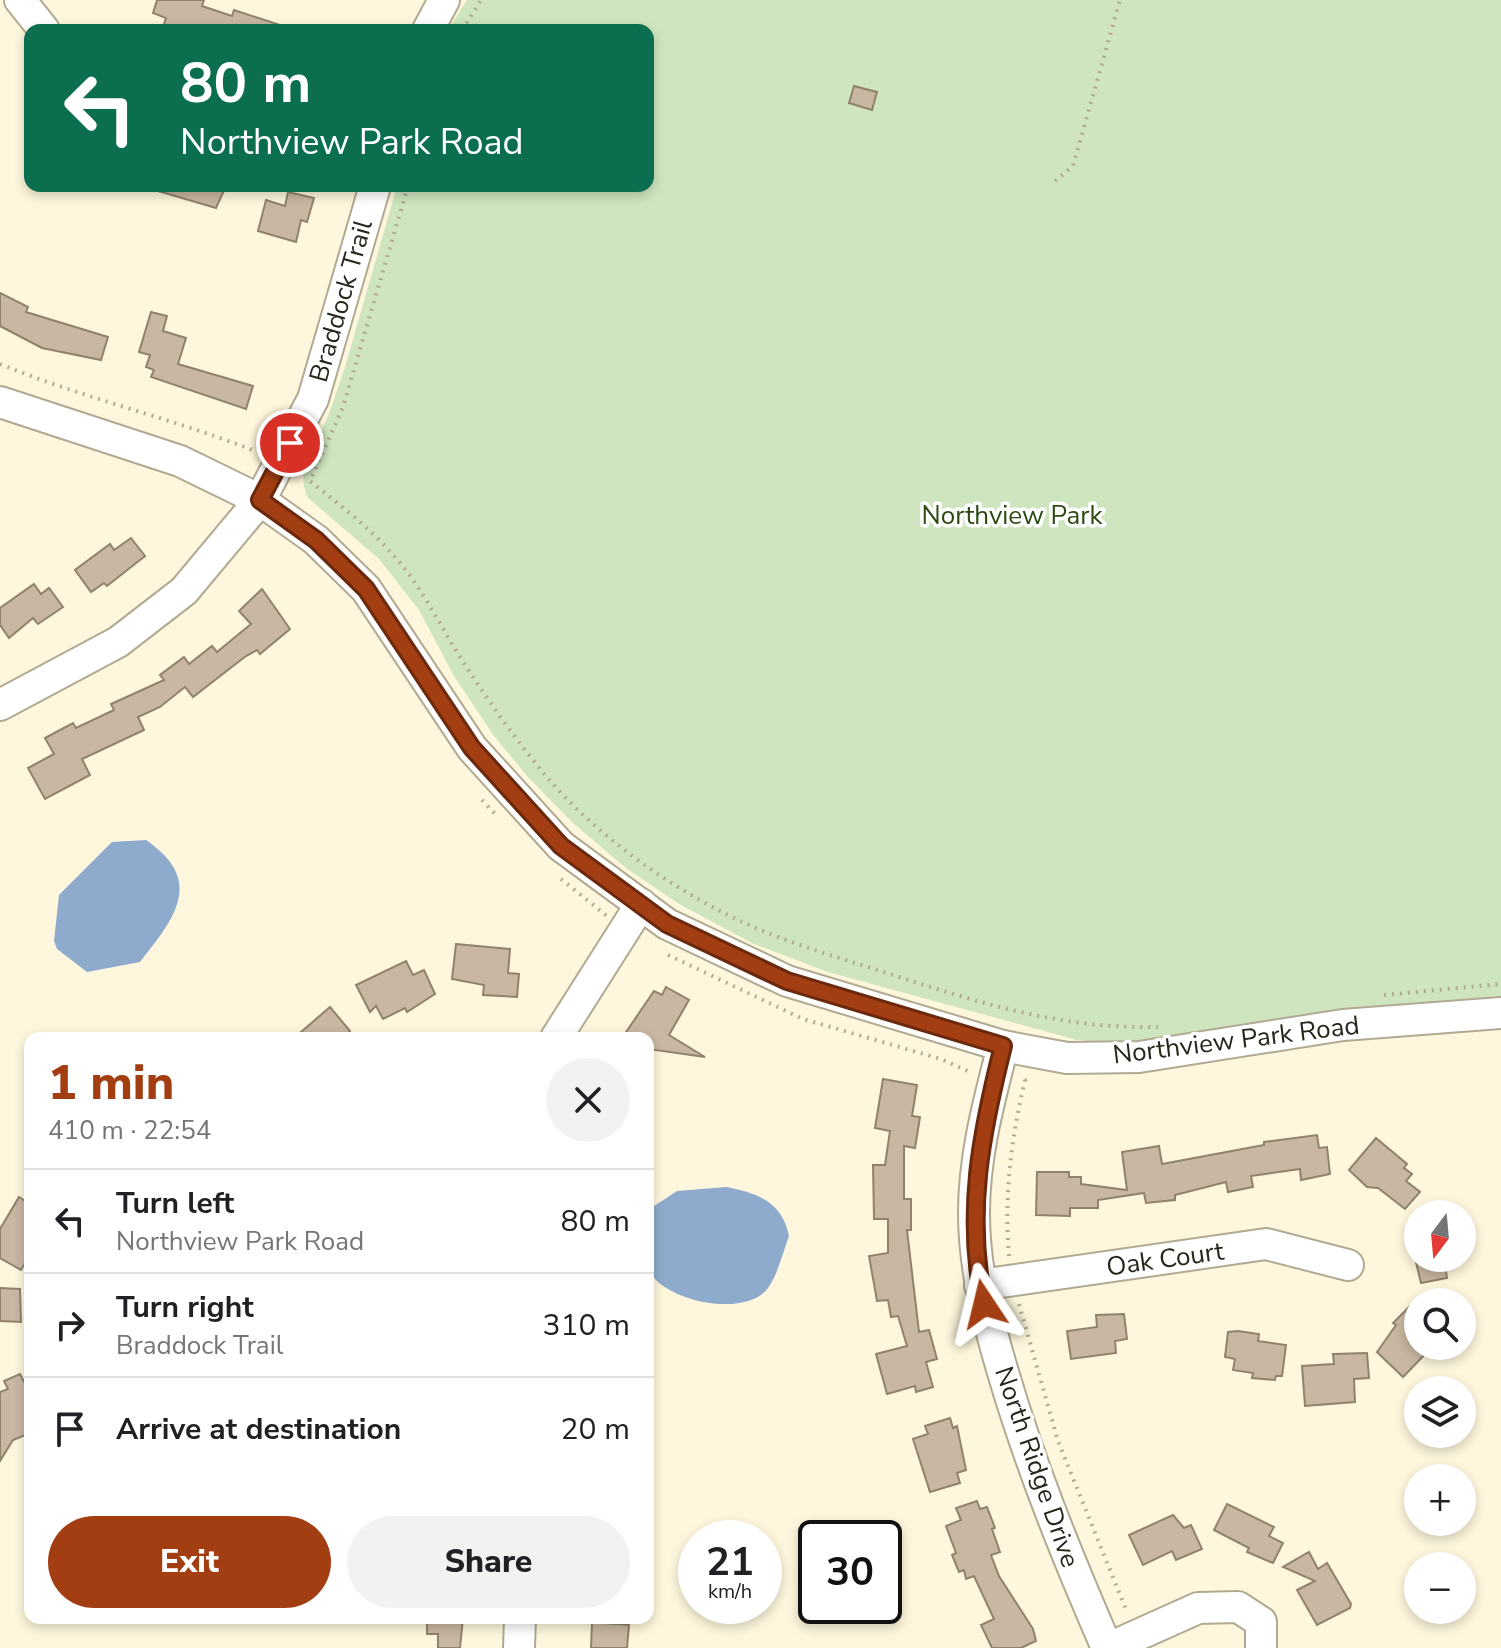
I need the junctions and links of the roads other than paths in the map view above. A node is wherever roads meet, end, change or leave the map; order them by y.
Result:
1 (20, 0) edge
2 (444, 0) edge
3 (39, 24) edge
4 (431, 24) edge
5 (373, 192) edge
6 (0, 402) edge
7 (260, 500) junction
8 (0, 705) edge
9 (641, 904) junction
10 (1501, 1013) edge
11 (560, 1032) edge
12 (1003, 1046) junction
13 (1348, 1265) dead end
14 (980, 1285) junction
15 (520, 1624) edge
16 (519, 1648) edge
17 (1108, 1648) edge
18 (1261, 1648) edge

1 - 3 street
2 - 4 street
5 - 7 street, Braddock Trail
6 - 7 street, Northview Park Road
7 - 8 street, Braddock Trail
7 - 9 street, Northview Park Road
9 - 11 street
9 - 12 street, Northview Park Road
10 - 12 street, Northview Park Road
12 - 14 street, North Ridge Drive
13 - 14 street, Oak Court
14 - 17 street, North Ridge Drive
15 - 16 street
17 - 18 street

